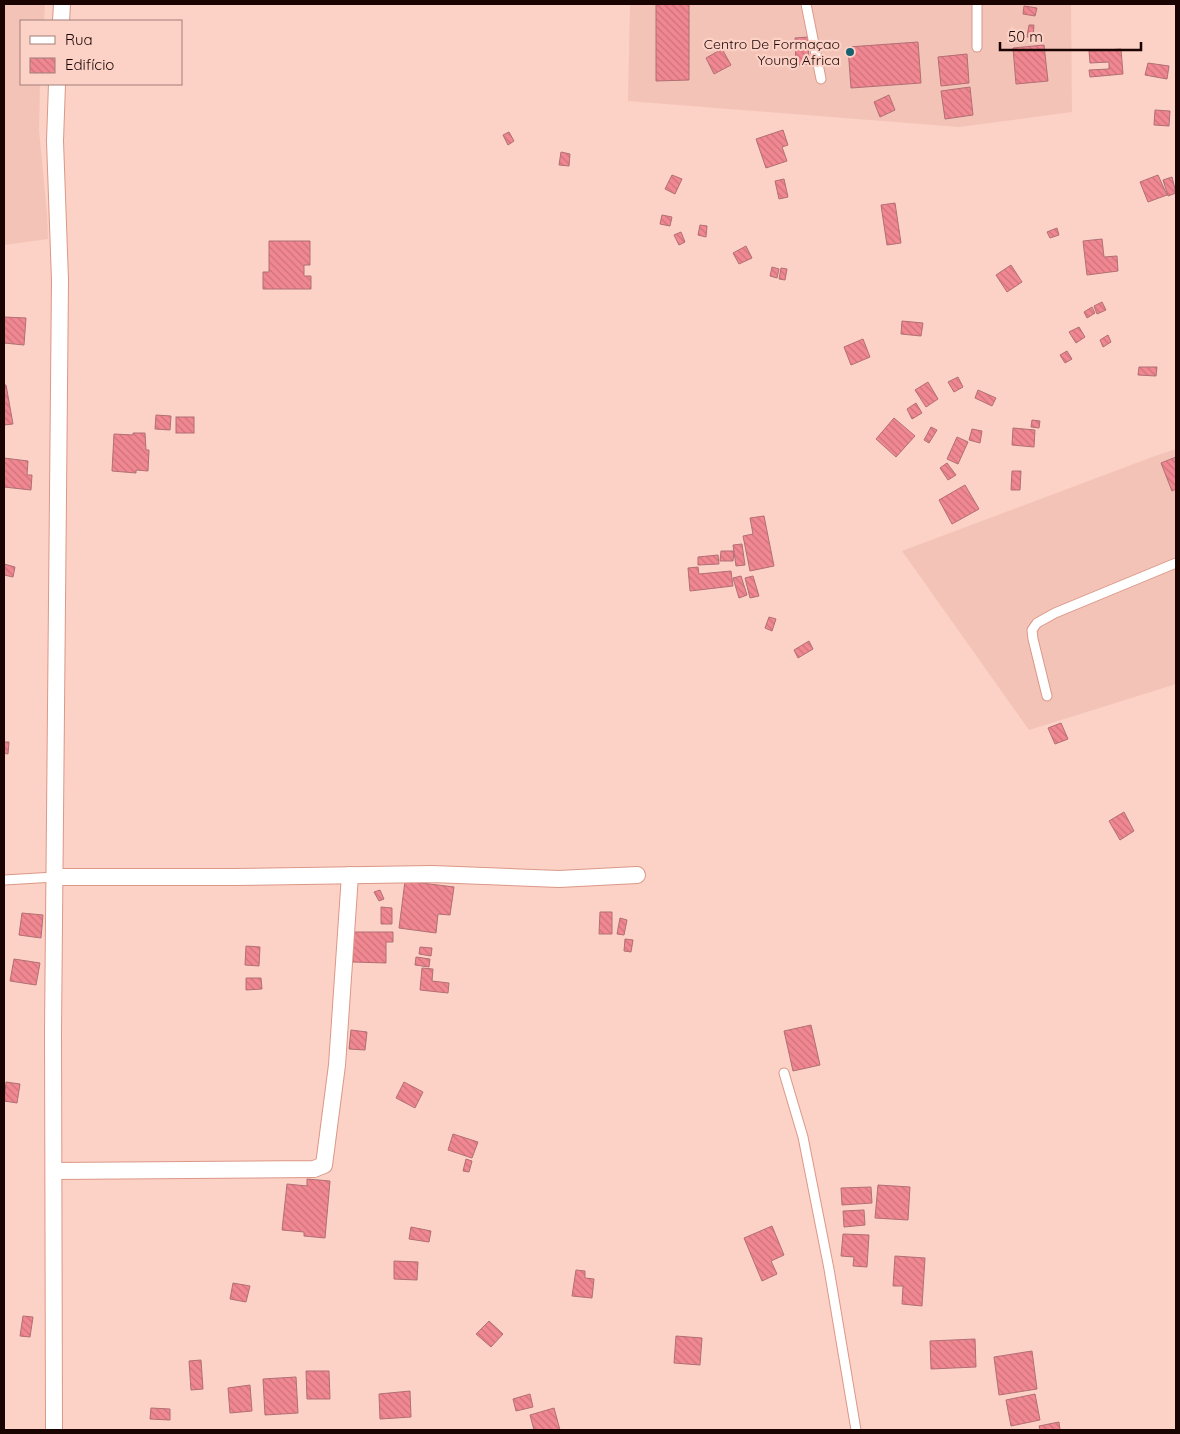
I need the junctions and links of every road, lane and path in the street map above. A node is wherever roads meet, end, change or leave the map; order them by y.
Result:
1 (62, 4) edge
2 (806, 4) edge
3 (977, 4) edge
4 (60, 20) edge
5 (977, 47) dead end
6 (821, 79) dead end
7 (57, 85) edge
8 (1176, 563) edge
9 (1047, 696) dead end
10 (637, 874) dead end
11 (350, 875) junction
12 (54, 876) junction
13 (4, 880) edge
14 (784, 1073) dead end
15 (54, 1171) junction
16 (54, 1430) edge
17 (856, 1430) edge

1 - 4 street
2 - 6 lane
3 - 5 lane
7 - 12 street
8 - 9 lane
10 - 11 street
11 - 12 street
11 - 15 street
12 - 13 lane
12 - 15 street
14 - 17 lane
15 - 16 street

